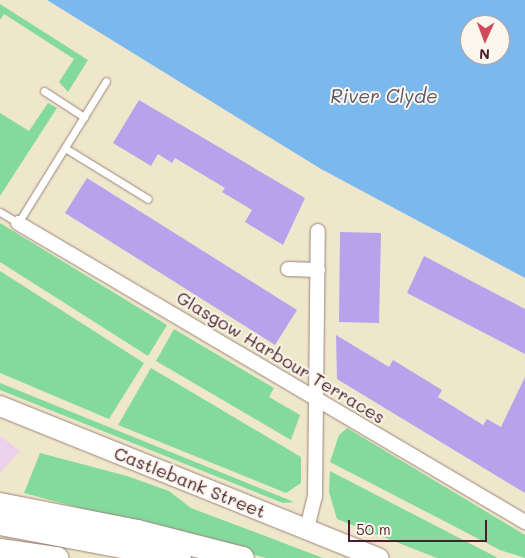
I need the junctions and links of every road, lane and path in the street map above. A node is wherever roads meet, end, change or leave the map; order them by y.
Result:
1 (106, 81) dead end
2 (44, 91) dead end
3 (84, 117) junction
4 (64, 148) junction
5 (148, 199) dead end
6 (0, 212) edge
7 (18, 223) junction
8 (318, 231) dead end
9 (288, 269) dead end
10 (318, 270) junction
11 (315, 400) junction
12 (0, 406) edge
13 (0, 504) edge
14 (525, 522) edge
15 (0, 524) edge
16 (307, 528) junction
17 (0, 550) edge
18 (57, 558) edge
19 (180, 558) edge
20 (243, 558) edge
21 (379, 558) edge

1 - 3 lane
2 - 3 lane
3 - 4 lane
4 - 5 lane
4 - 7 lane
6 - 7 lane
7 - 11 street, Glasgow Harbour Terraces
8 - 10 street
9 - 10 street
10 - 11 street
11 - 14 street, Glasgow Harbour Terraces
11 - 16 street
12 - 16 street, Castlebank Street
13 - 20 main road
15 - 19 main road
16 - 21 street, Castlebank Street
17 - 18 main road

